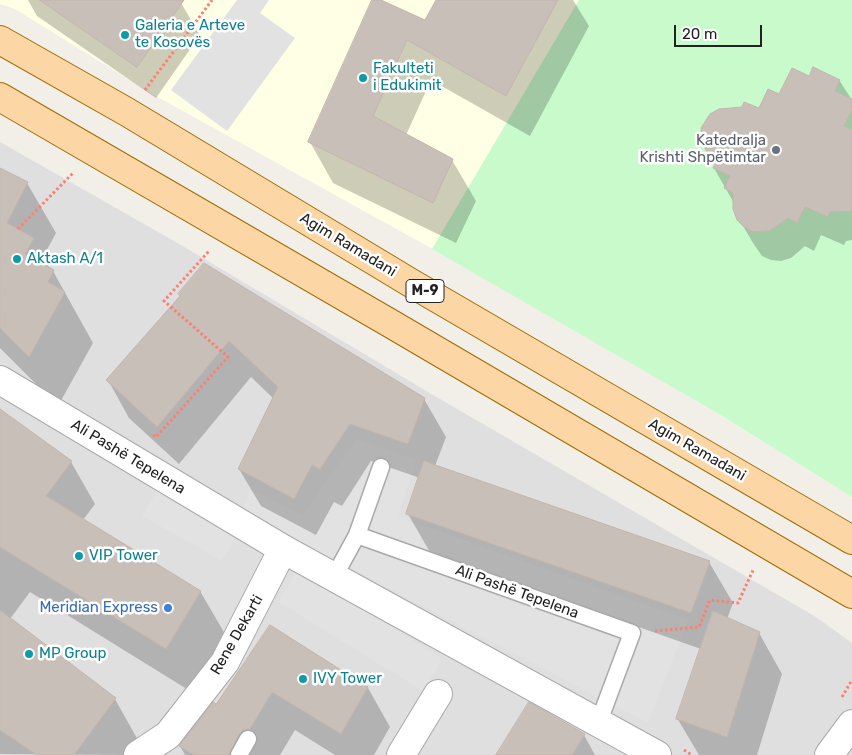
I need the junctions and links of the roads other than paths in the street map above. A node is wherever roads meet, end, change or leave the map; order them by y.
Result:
1 (0, 40) edge
2 (0, 97) edge
3 (0, 380) edge
4 (382, 467) dead end
5 (357, 535) junction
6 (852, 540) edge
7 (283, 549) junction
8 (334, 577) junction
9 (852, 594) edge
10 (438, 694) dead end
11 (598, 724) junction
12 (852, 724) edge
13 (248, 739) dead end
14 (138, 755) edge
15 (238, 755) edge
16 (402, 755) edge
17 (656, 755) edge
18 (829, 755) edge

1 - 6 main road, Agim Ramadani / M-9
2 - 9 main road
3 - 7 street, Ali Pashë Tepelena
4 - 5 lane
5 - 8 lane
5 - 11 lane, Ali Pashë Tepelena
7 - 8 street, Ali Pashë Tepelena
7 - 14 street, Rene Dekarti
8 - 11 street, Ali Pashë Tepelena
10 - 16 street
11 - 17 street, Ali Pashë Tepelena
12 - 18 street
13 - 15 lane

